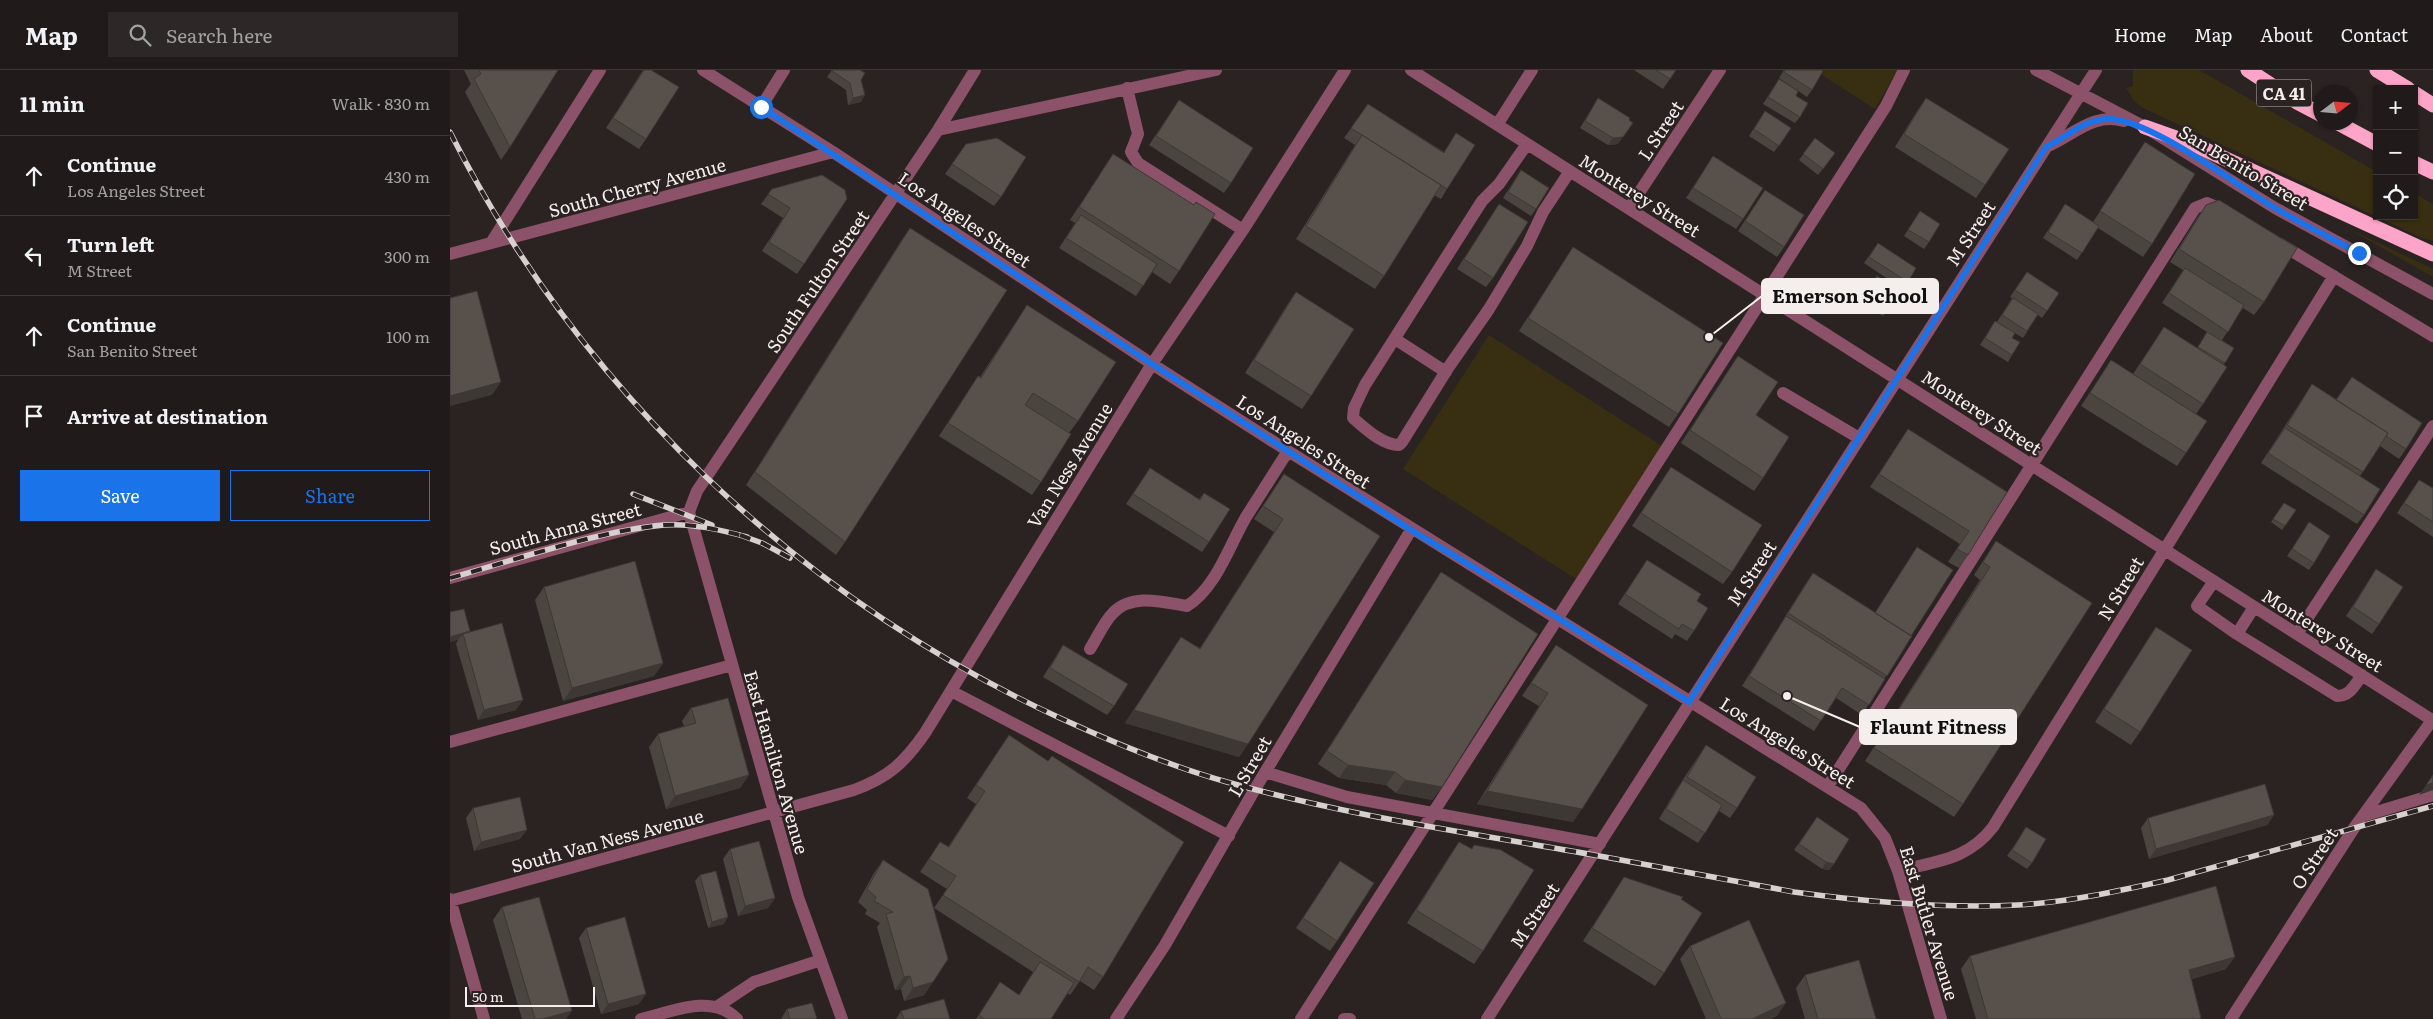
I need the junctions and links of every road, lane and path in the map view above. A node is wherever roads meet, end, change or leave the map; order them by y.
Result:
1 (600, 70) edge
2 (703, 70) edge
3 (784, 70) edge
4 (975, 70) edge
5 (1216, 70) edge
6 (1345, 70) edge
7 (1411, 70) edge
8 (1532, 70) edge
9 (1720, 70) edge
10 (1904, 70) edge
11 (2036, 70) edge
12 (2096, 70) edge
13 (2248, 70) edge
14 (2377, 70) edge
15 (2401, 85) edge
16 (1127, 88) junction
17 (2080, 94) junction
18 (2418, 96) edge
19 (2433, 105) edge
20 (761, 107) junction
21 (2313, 110) edge
22 (1497, 125) junction
23 (2145, 127) junction
24 (938, 130) junction
25 (2351, 130) edge
26 (2373, 142) edge
27 (1527, 144) junction
28 (2046, 147) junction
29 (832, 152) junction
30 (2418, 165) edge
31 (1570, 171) junction
32 (2433, 172) edge
33 (895, 194) junction
34 (1629, 208) junction
35 (2237, 218) edge
36 (1243, 230) junction
37 (2269, 238) edge
38 (491, 243) junction
39 (450, 254) edge
40 (2433, 254) edge
41 (2334, 276) junction
42 (2433, 294) edge
43 (1765, 295) junction
44 (2433, 336) edge
45 (1395, 339) junction
46 (1152, 364) junction
47 (1446, 372) junction
48 (1897, 379) junction
49 (1783, 393) dead end
50 (2433, 426) edge
51 (1859, 438) junction
52 (1288, 452) junction
53 (2032, 465) junction
54 (689, 512) junction
55 (1411, 530) junction
56 (2164, 550) junction
57 (450, 578) edge
58 (2214, 581) junction
59 (2254, 607) junction
60 (1558, 618) junction
61 (2237, 634) junction
62 (2298, 634) junction
63 (1090, 649) dead end
64 (732, 665) junction
65 (2362, 675) junction
66 (950, 691) junction
67 (1689, 702) junction
68 (2433, 720) edge
69 (450, 742) edge
70 (1266, 772) junction
71 (1828, 786) junction
72 (2433, 795) edge
73 (774, 813) junction
74 (1433, 814) junction
75 (2363, 816) junction
76 (1229, 836) junction
77 (1886, 838) joint
78 (1600, 844) junction
79 (1898, 871) junction
80 (450, 900) edge
81 (821, 960) junction
82 (718, 1006) junction
83 (484, 1019) edge
84 (641, 1019) edge
85 (737, 1019) edge
86 (842, 1019) edge
87 (1116, 1019) edge
88 (1302, 1019) edge
89 (1344, 1019) edge
90 (1350, 1019) edge
91 (1487, 1019) edge
92 (1941, 1019) edge
93 (2231, 1019) edge

1 - 38 street
2 - 20 street, Los Angeles Street
3 - 20 street
4 - 24 street, South Fulton Street
5 - 16 street
6 - 36 street, Van Ness Avenue
7 - 22 street, Monterey Street
8 - 22 street
9 - 34 street, L Street
10 - 43 street
11 - 17 street, San Benito Street
12 - 17 street, M Street
13 - 21 highway, CA 41
14 - 15 highway
16 - 24 street
16 - 36 street
17 - 23 street, San Benito Street
17 - 28 street, M Street
18 - 19 highway
20 - 29 street, Los Angeles Street
22 - 27 street, Monterey Street
23 - 28 street, M Street
23 - 40 highway
23 - 42 street, San Benito Street
24 - 33 street, South Fulton Street
25 - 26 highway
27 - 31 street, Monterey Street
27 - 45 street
28 - 48 street, M Street
29 - 33 street, Los Angeles Street
29 - 38 street, South Cherry Avenue
30 - 32 highway
31 - 34 street, Monterey Street
31 - 47 street
33 - 46 street, Los Angeles Street
33 - 54 street, South Fulton Street
34 - 43 street, Monterey Street
35 - 53 street
36 - 46 street, Van Ness Avenue
37 - 41 street
38 - 39 street, South Cherry Avenue
41 - 44 street
41 - 56 street, N Street
43 - 48 street, Monterey Street
43 - 60 street
45 - 47 street
45 - 47 street
46 - 52 street, Los Angeles Street
46 - 66 street, Van Ness Avenue
48 - 51 street, M Street
48 - 53 street, Monterey Street
49 - 51 street
50 - 62 street
51 - 67 street, M Street
52 - 55 street, Los Angeles Street
52 - 63 street
53 - 56 street, Monterey Street
53 - 71 street
54 - 57 street, South Anna Street
54 - 64 street, East Hamilton Avenue
55 - 60 street, Los Angeles Street
55 - 70 street, L Street
56 - 58 street, Monterey Street
56 - 79 street, N Street
58 - 59 street, Monterey Street
58 - 61 street
59 - 61 street
59 - 62 street, Monterey Street
60 - 67 street, Los Angeles Street
60 - 74 street
61 - 65 street
62 - 65 street, Monterey Street
64 - 69 street
64 - 73 street, East Hamilton Avenue
65 - 68 street, Monterey Street
66 - 73 street, Van Ness Avenue
66 - 76 street
67 - 71 street, Los Angeles Street
67 - 78 street, M Street
68 - 75 street, O Street
70 - 74 street
70 - 76 street, L Street
71 - 77 street, Los Angeles Street
72 - 75 street
73 - 80 street, South Van Ness Avenue
73 - 81 street, East Hamilton Avenue
74 - 78 street
74 - 88 street
75 - 93 street, O Street
76 - 87 street, L Street
77 - 79 street, East Butler Avenue
78 - 91 street, M Street
79 - 92 street, East Butler Avenue
80 - 83 street
81 - 82 street
81 - 86 street, East Hamilton Avenue
82 - 84 street
82 - 85 street
89 - 90 street

